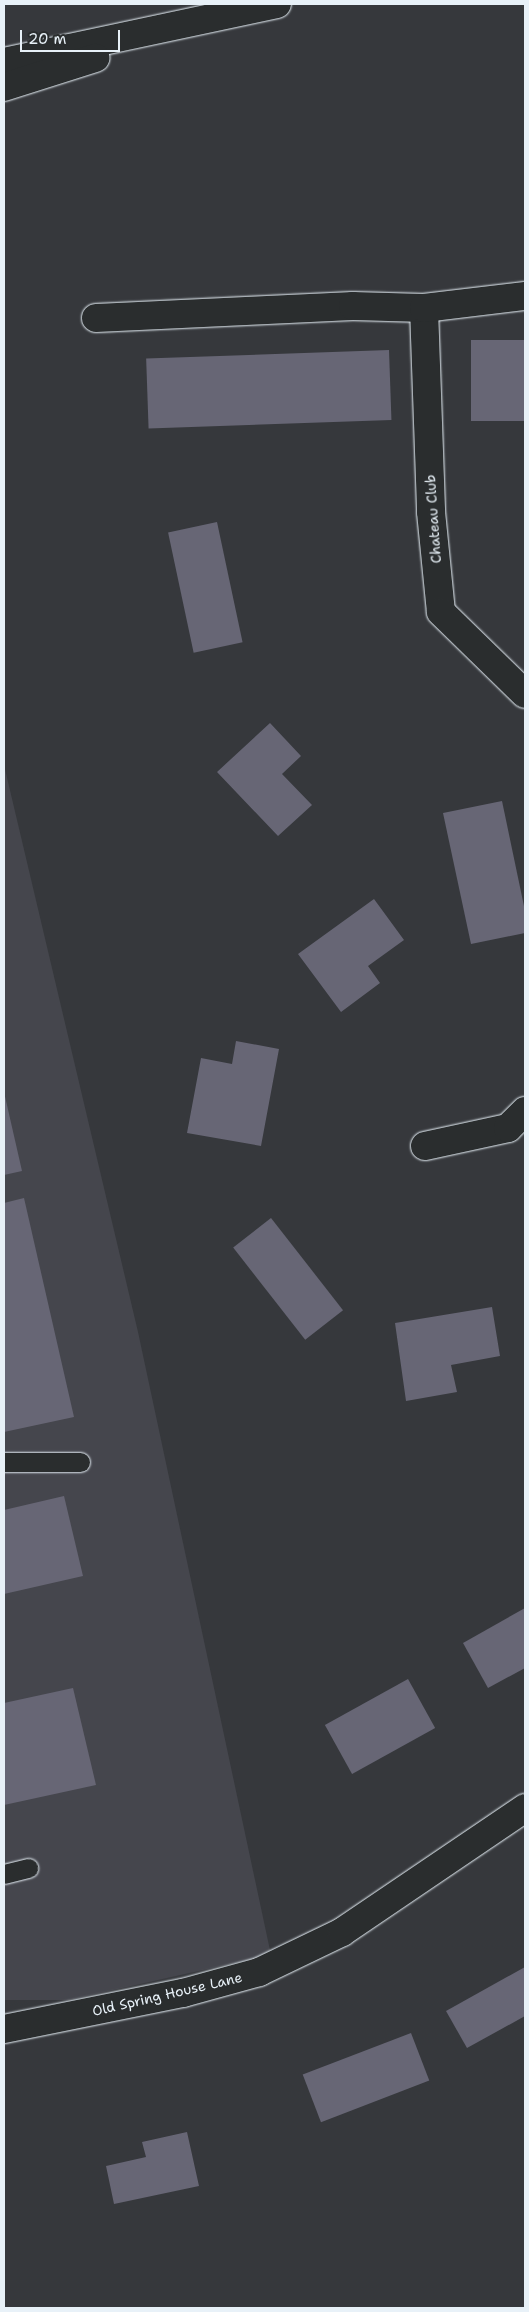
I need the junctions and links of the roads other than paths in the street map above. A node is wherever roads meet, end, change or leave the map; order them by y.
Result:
1 (277, 4) edge
2 (229, 14) junction
3 (4, 62) edge
4 (4, 87) edge
5 (525, 296) edge
6 (424, 308) junction
7 (96, 318) dead end
8 (525, 694) edge
9 (525, 1111) edge
10 (425, 1146) dead end
11 (4, 1462) edge
12 (80, 1462) dead end
13 (525, 1808) edge
14 (28, 1868) dead end
15 (4, 1874) edge
16 (4, 2029) edge

1 - 2 main road
2 - 3 main road
2 - 4 main road
5 - 6 main road
6 - 7 main road
6 - 8 main road, Chateau Club
9 - 10 main road
11 - 12 lane
13 - 16 main road, Old Spring House Lane
14 - 15 lane

